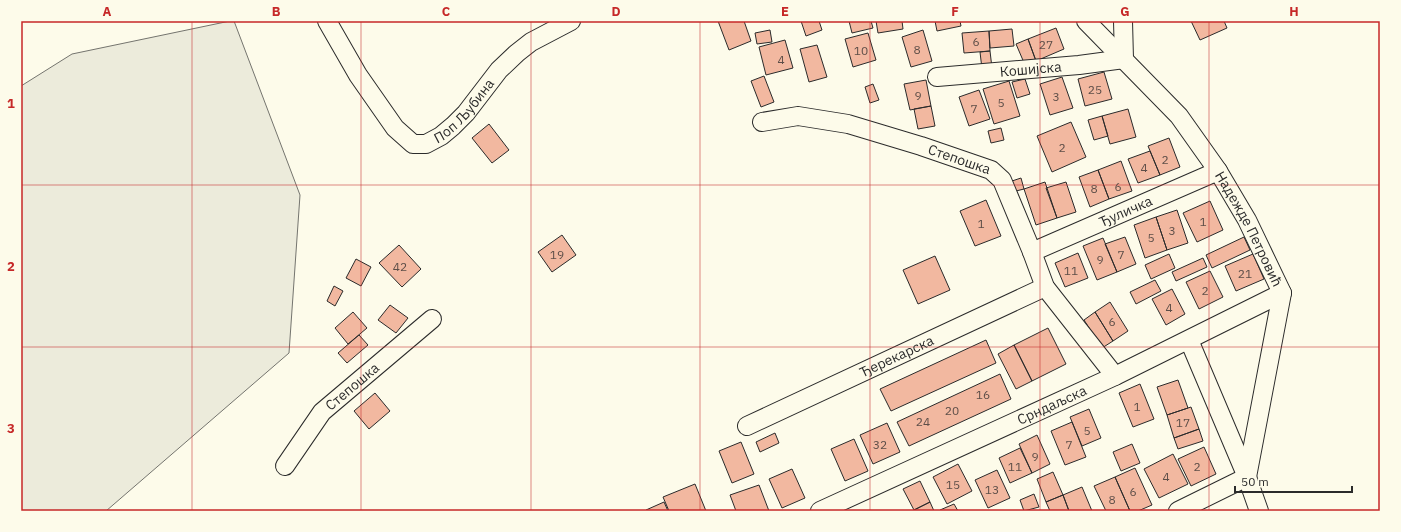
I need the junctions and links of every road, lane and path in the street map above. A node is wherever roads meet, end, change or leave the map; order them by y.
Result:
1 (327, 21) edge
2 (572, 21) edge
3 (1086, 21) edge
4 (1123, 21) edge
5 (1124, 59) junction
6 (938, 77) dead end
7 (762, 122) dead end
8 (1218, 171) junction
9 (1032, 252) junction
10 (1045, 286) junction
11 (1282, 293) junction
12 (432, 319) dead end
13 (1189, 340) junction
14 (1115, 376) junction
15 (747, 426) dead end
16 (285, 466) dead end
17 (1247, 477) junction
18 (820, 511) edge
19 (1178, 511) edge
20 (1259, 511) edge

1 - 2 street, Поп Љубина
3 - 5 street, Надежде Петровић
4 - 5 street
5 - 6 street, Кошијска
5 - 8 street, Надежде Петровић
7 - 9 street, Степошка
8 - 9 street, Ђуличка
8 - 11 street, Надежде Петровић
9 - 10 street, Степошка
10 - 14 street, Степошка
10 - 15 street, Ђерекарска
11 - 13 street, Срндаљска
11 - 17 street, Надежде Петровић
12 - 16 street, Степошка
13 - 14 street, Срндаљска
13 - 17 street
14 - 18 street, Срндаљска
17 - 19 street
17 - 20 street

